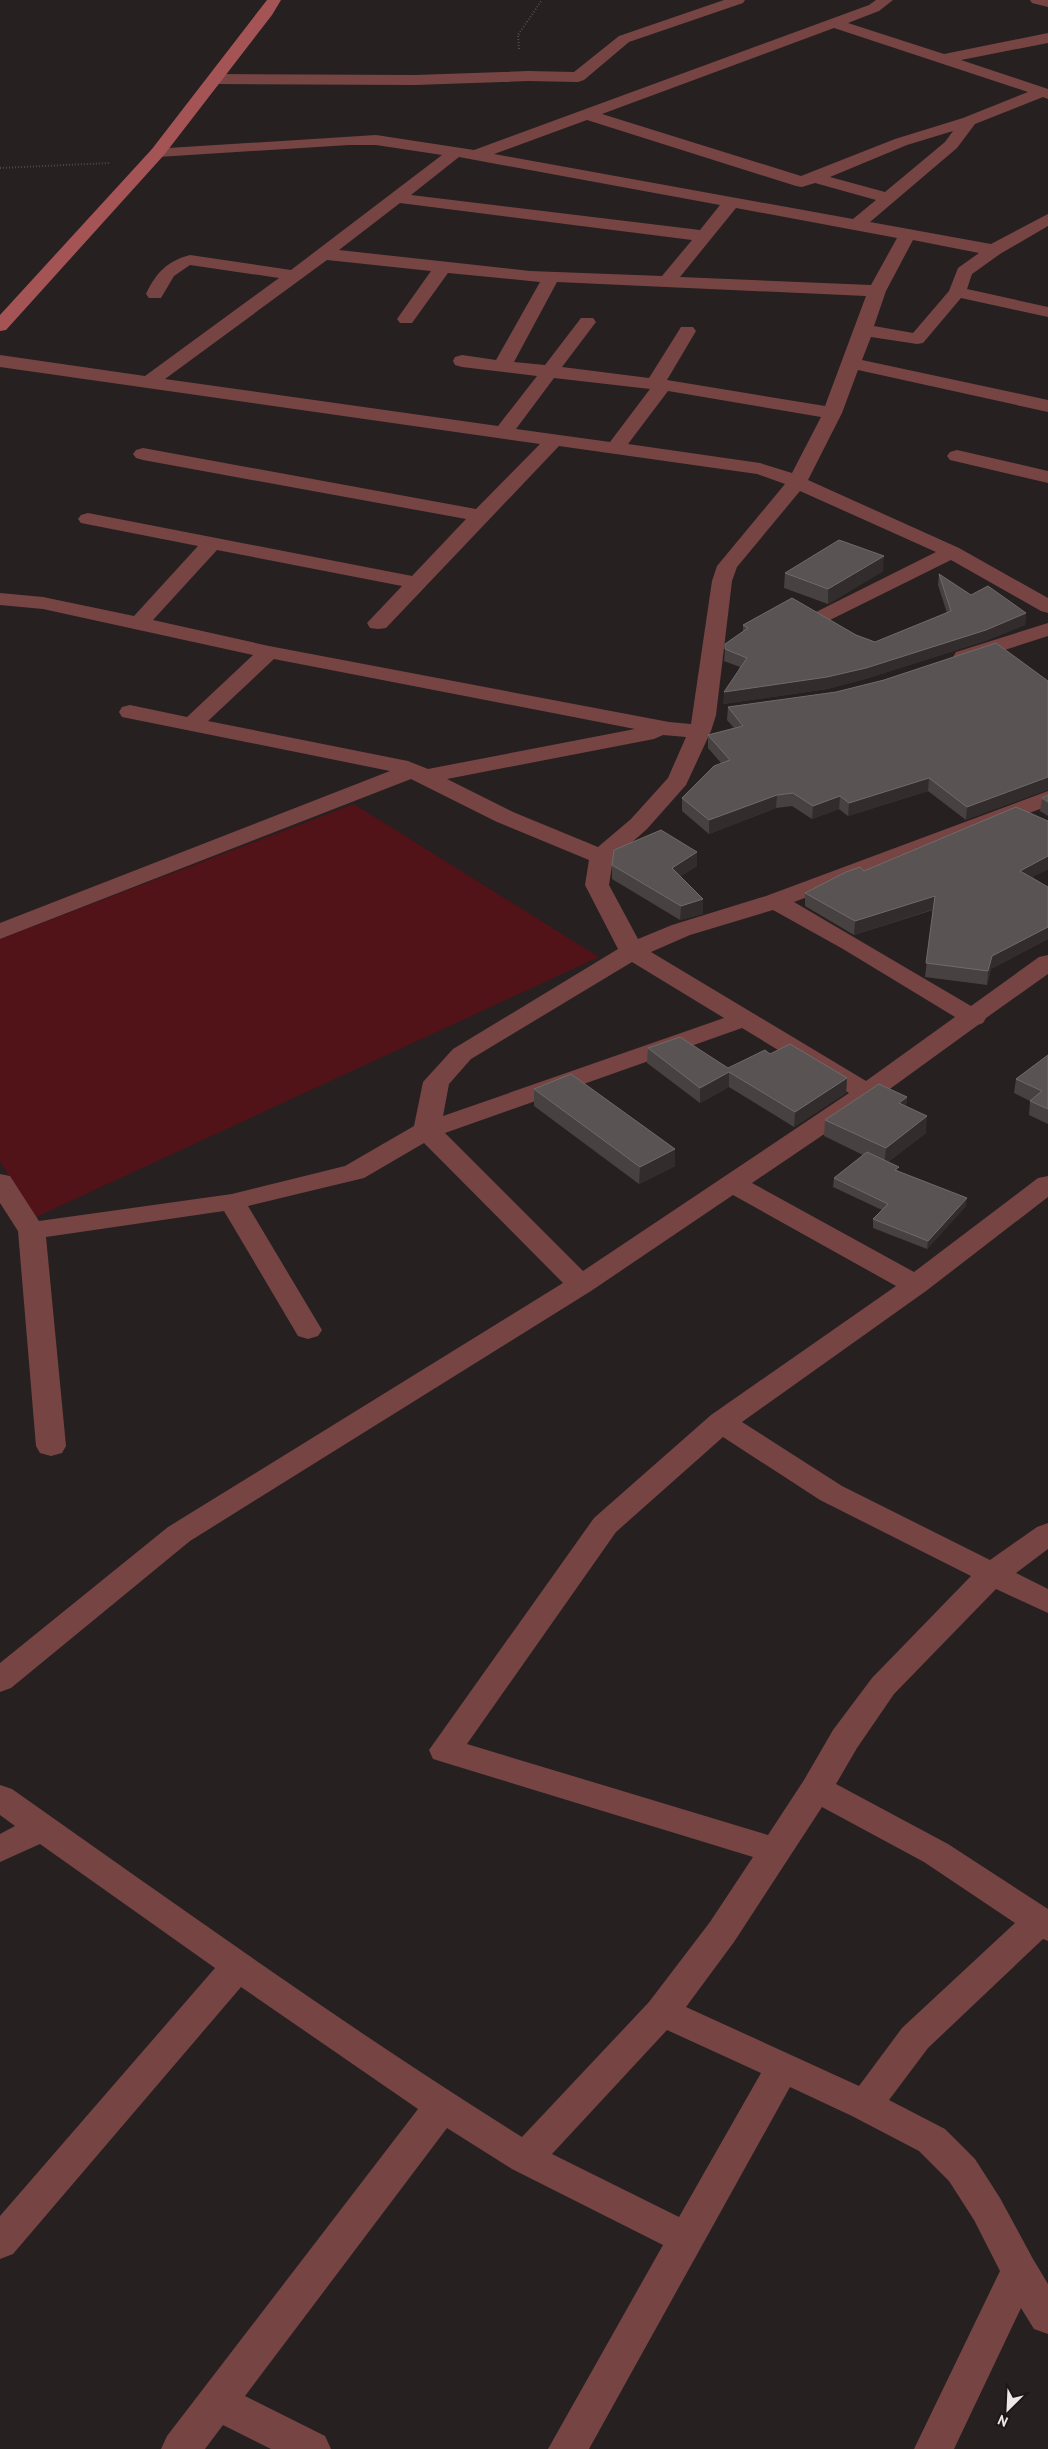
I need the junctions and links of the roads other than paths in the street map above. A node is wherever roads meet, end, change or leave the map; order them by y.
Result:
1 (274, 0) edge
2 (738, 0) edge
3 (847, 0) edge
4 (1037, 0) edge
5 (1048, 3) edge
6 (880, 4) edge
7 (834, 23) junction
8 (1048, 38) edge
9 (944, 59) junction
10 (216, 79) junction
11 (1045, 93) edge
12 (584, 114) junction
13 (969, 121) junction
14 (456, 152) junction
15 (475, 155) junction
16 (153, 158) junction
17 (813, 177) junction
18 (397, 198) junction
19 (888, 198) junction
20 (732, 202) junction
21 (856, 225) junction
22 (1044, 225) edge
23 (908, 235) junction
24 (705, 236) junction
25 (994, 250) junction
26 (323, 254) junction
27 (443, 267) junction
28 (292, 276) junction
29 (551, 277) junction
30 (668, 280) junction
31 (877, 291) junction
32 (957, 292) junction
33 (156, 294) dead end
34 (1048, 312) edge
35 (406, 319) dead end
36 (587, 322) dead end
37 (0, 326) edge
38 (864, 330) junction
39 (687, 331) dead end
40 (0, 361) edge
41 (462, 361) dead end
42 (851, 364) junction
43 (502, 366) junction
44 (550, 371) junction
45 (149, 382) junction
46 (659, 385) junction
47 (1048, 406) edge
48 (832, 413) junction
49 (503, 433) junction
50 (554, 440) junction
51 (615, 449) junction
52 (144, 454) dead end
53 (1048, 454) edge
54 (957, 456) dead end
55 (1028, 472) junction
56 (1048, 477) edge
57 (797, 482) junction
58 (481, 516) junction
59 (88, 519) dead end
60 (212, 543) junction
61 (952, 552) junction
62 (417, 583) junction
63 (0, 599) edge
64 (1048, 606) edge
65 (823, 616) edge
66 (139, 623) junction
67 (378, 623) dead end
68 (1048, 629) edge
69 (269, 652) junction
70 (947, 662) edge
71 (130, 712) dead end
72 (710, 720) junction
73 (191, 725) junction
74 (669, 729) junction
75 (420, 773) junction
76 (1048, 798) edge
77 (1017, 810) junction
78 (1040, 822) edge
79 (601, 857) junction
80 (775, 901) junction
81 (0, 932) edge
82 (632, 951) junction
83 (1042, 973) edge
84 (974, 1018) junction
85 (742, 1020) junction
86 (867, 1093) junction
87 (427, 1130) junction
88 (732, 1183) junction
89 (0, 1184) edge
90 (1048, 1184) edge
91 (232, 1202) junction
92 (32, 1231) junction
93 (581, 1285) junction
94 (916, 1285) junction
95 (308, 1330) dead end
96 (721, 1422) junction
97 (51, 1446) dead end
98 (1048, 1534) edge
99 (992, 1574) junction
100 (1048, 1602) edge
101 (0, 1680) edge
102 (816, 1789) junction
103 (0, 1798) edge
104 (42, 1827) junction
105 (0, 1849) edge
106 (774, 1850) junction
107 (1044, 1924) edge
108 (238, 1966) junction
109 (662, 2012) junction
110 (783, 2067) junction
111 (442, 2106) junction
112 (865, 2106) junction
113 (525, 2158) junction
114 (687, 2239) junction
115 (0, 2244) edge
116 (1019, 2271) junction
117 (1048, 2317) edge
118 (217, 2402) junction
119 (181, 2449) edge
120 (311, 2449) edge
121 (568, 2449) edge
122 (934, 2449) edge

1 - 10 street
2 - 10 street
3 - 6 street
4 - 5 street
6 - 7 street
7 - 9 street
7 - 12 street
8 - 9 street
9 - 11 street
10 - 16 street
11 - 13 street
12 - 15 street
12 - 17 street
13 - 17 street
13 - 19 street
14 - 15 street
14 - 16 street
14 - 18 street
15 - 20 street
16 - 37 street
17 - 19 street
18 - 24 street
18 - 26 street
19 - 21 street
20 - 21 street
20 - 24 street
21 - 23 street
22 - 25 street
23 - 25 street
23 - 31 street
24 - 30 street
25 - 32 street
26 - 27 street
26 - 28 street
27 - 29 street
27 - 35 street
28 - 33 street
28 - 45 street
29 - 30 street
29 - 43 street
30 - 31 street
31 - 38 street
32 - 34 street
32 - 38 street
36 - 44 street
38 - 42 street
39 - 46 street
40 - 45 street
41 - 43 street
42 - 47 street
42 - 48 street
43 - 44 street
44 - 46 street
44 - 49 street
45 - 49 street
46 - 48 street
46 - 51 street
48 - 57 street
49 - 50 street
50 - 51 street
50 - 58 street
51 - 57 street
52 - 58 street
53 - 55 street
54 - 55 street
55 - 56 street
57 - 61 street
57 - 72 street
58 - 62 street
59 - 60 street
60 - 62 street
60 - 66 street
61 - 64 street
61 - 65 street
62 - 67 street
63 - 66 street
66 - 69 street
68 - 70 street
69 - 73 street
69 - 74 street
71 - 73 street
72 - 74 street
72 - 79 street
73 - 75 street
74 - 75 street
75 - 79 street
75 - 81 street
76 - 77 street
77 - 78 street
77 - 80 street
79 - 82 street
80 - 82 street
80 - 84 street
82 - 85 street
82 - 87 street
83 - 84 street
84 - 86 street
85 - 86 street
85 - 87 street
86 - 88 street
87 - 91 street
87 - 93 street
88 - 93 street
88 - 94 street
89 - 92 street
90 - 94 street
91 - 92 street
91 - 95 street
92 - 97 street
93 - 101 street
94 - 96 street
96 - 99 street
96 - 106 street
98 - 99 street
99 - 100 street
99 - 102 street
102 - 106 street
102 - 107 street
103 - 104 street
104 - 105 street
104 - 108 street
106 - 109 street
107 - 112 street
108 - 111 street
108 - 115 street
109 - 110 street
109 - 113 street
110 - 112 street
110 - 114 street
111 - 113 street
111 - 118 street
112 - 116 street
113 - 114 street
114 - 121 street
116 - 117 street
116 - 122 street
118 - 119 street
118 - 120 street

